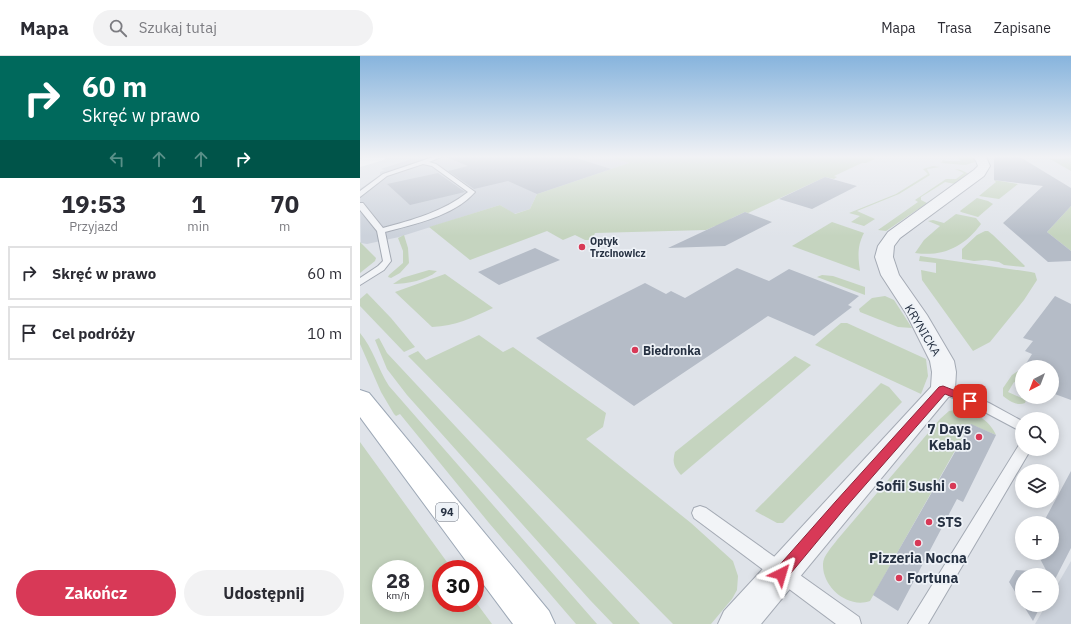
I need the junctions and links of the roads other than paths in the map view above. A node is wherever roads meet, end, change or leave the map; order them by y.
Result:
1 (372, 184) edge
2 (460, 184) edge
3 (965, 184) edge
4 (360, 195) edge
5 (360, 204) edge
6 (381, 231) junction
7 (361, 280) edge
8 (943, 389) junction
9 (360, 399) edge
10 (1015, 423) edge
11 (1020, 456) edge
12 (700, 513) dead end
13 (781, 574) junction
14 (536, 624) edge
15 (737, 624) edge
16 (852, 624) edge
17 (917, 624) edge

1 - 4 lane
2 - 6 lane
3 - 8 street, KRYNICKA
5 - 6 lane
6 - 7 lane
8 - 10 lane
8 - 13 street
9 - 14 main road, 94
11 - 17 lane
12 - 13 lane
13 - 15 street
13 - 16 lane

